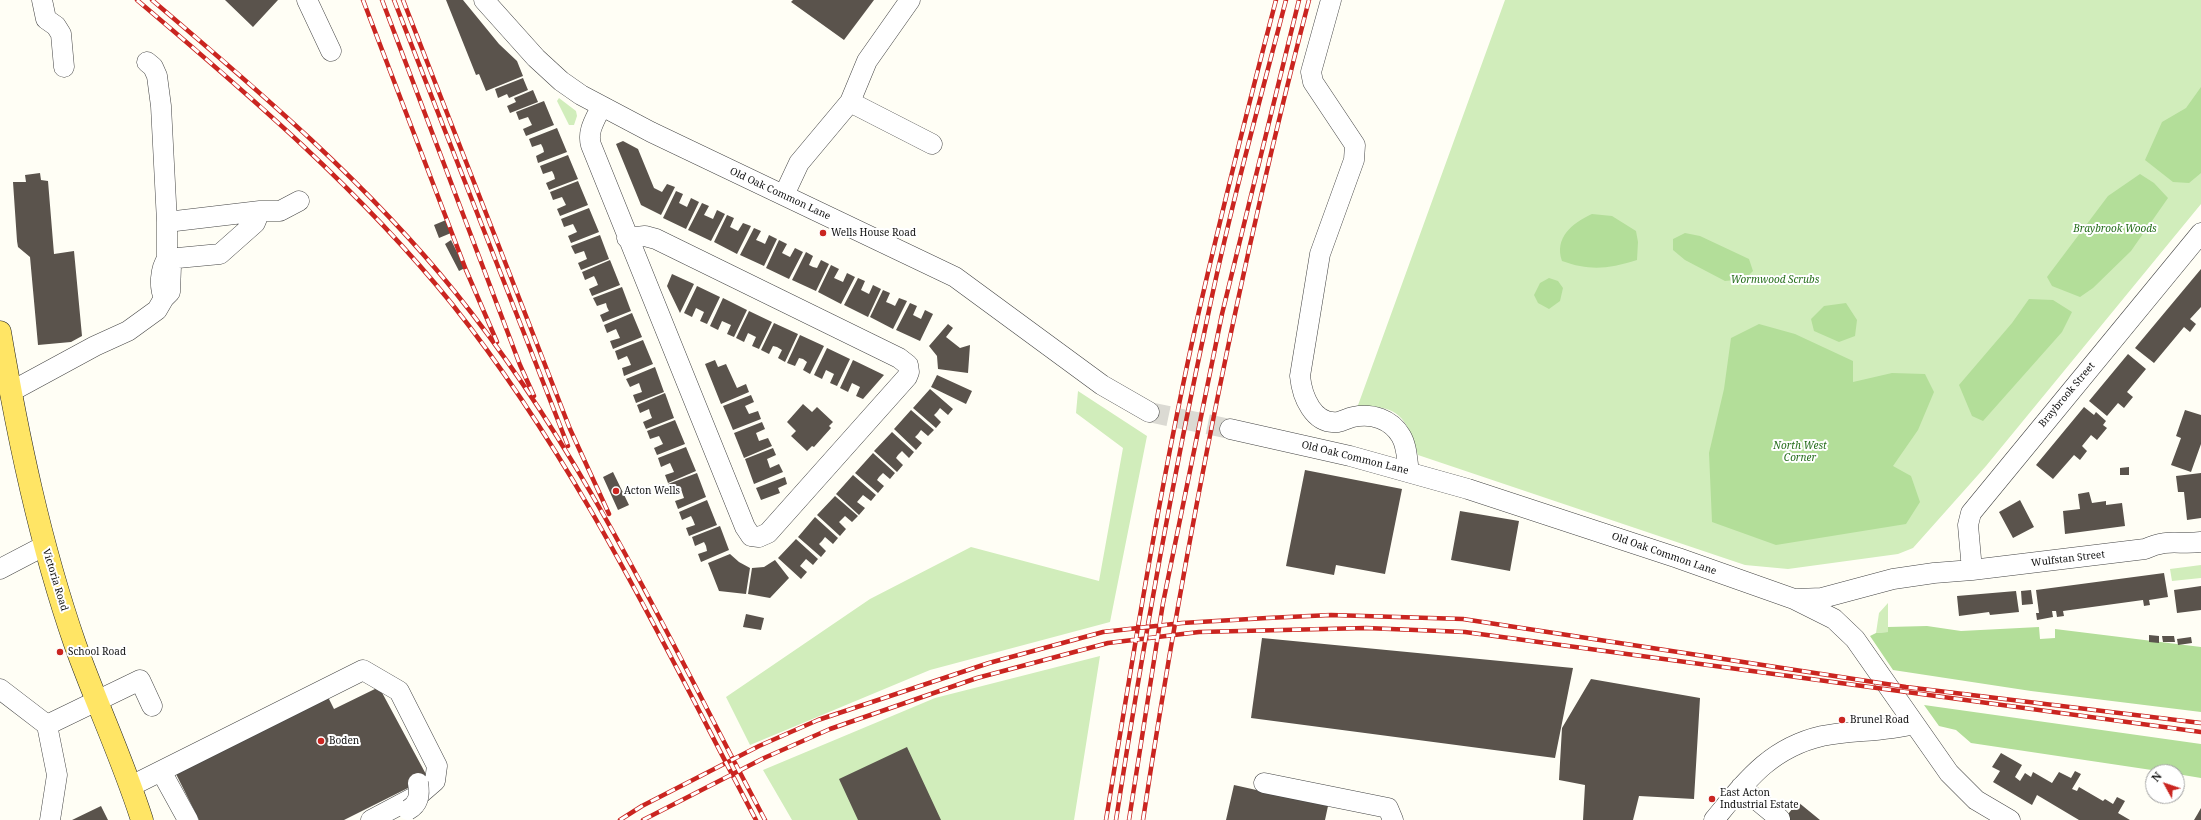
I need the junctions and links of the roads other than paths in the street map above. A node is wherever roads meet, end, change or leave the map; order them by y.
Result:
1 (42, 0) edge
2 (307, 0) edge
3 (484, 0) edge
4 (910, 0) edge
5 (1331, 0) edge
6 (331, 51) dead end
7 (147, 62) dead end
8 (64, 67) dead end
9 (850, 102) junction
10 (601, 107) junction
11 (932, 144) dead end
12 (784, 195) junction
13 (299, 201) dead end
14 (260, 211) junction
15 (167, 222) junction
16 (2201, 233) edge
17 (627, 238) junction
18 (166, 258) junction
19 (0, 332) edge
20 (12, 391) junction
21 (1149, 412) tunnel mouth
22 (1230, 429) tunnel mouth
23 (1409, 472) junction
24 (2201, 542) edge
25 (44, 546) junction
26 (0, 569) edge
27 (1972, 570) junction
28 (1794, 599) junction
29 (0, 689) edge
30 (96, 701) junction
31 (152, 706) dead end
32 (1913, 724) junction
33 (48, 725) junction
34 (161, 771) junction
35 (1264, 784) dead end
36 (131, 786) junction
37 (1741, 787) junction
38 (415, 796) junction
39 (1976, 800) junction
40 (1780, 818) dead end
41 (50, 820) edge
42 (142, 820) edge
43 (188, 820) edge
44 (371, 820) edge
45 (389, 820) edge
46 (1393, 820) edge
47 (1714, 820) edge
48 (1986, 820) edge
49 (2010, 820) edge

1 - 8 street
2 - 6 street
3 - 10 street, Old Oak Common Lane
4 - 9 street
5 - 23 street
7 - 15 street
9 - 11 street
9 - 12 street
10 - 12 street, Old Oak Common Lane
10 - 17 street
12 - 21 street, Old Oak Common Lane
13 - 14 street
14 - 15 street
14 - 18 street
15 - 18 street
16 - 27 street, Braybrook Street
17 - 17 street
18 - 20 street
19 - 20 main road, Victoria Road
20 - 25 main road, Victoria Road
22 - 23 street, Old Oak Common Lane
23 - 28 street, Old Oak Common Lane
24 - 27 street, Wulfstan Street
25 - 26 street
25 - 30 main road, Victoria Road
27 - 28 street, Wulfstan Street
28 - 32 street, Old Oak Common Lane
29 - 33 street
30 - 31 street
30 - 33 street
30 - 36 main road, Victoria Road
32 - 37 street
32 - 39 street, Old Oak Common Lane
33 - 41 street
34 - 36 street
34 - 38 street
34 - 43 street
35 - 46 street
36 - 42 main road, Victoria Road
37 - 40 street
37 - 47 street
38 - 44 street
38 - 45 street
39 - 48 street
39 - 49 street, Old Oak Common Lane

